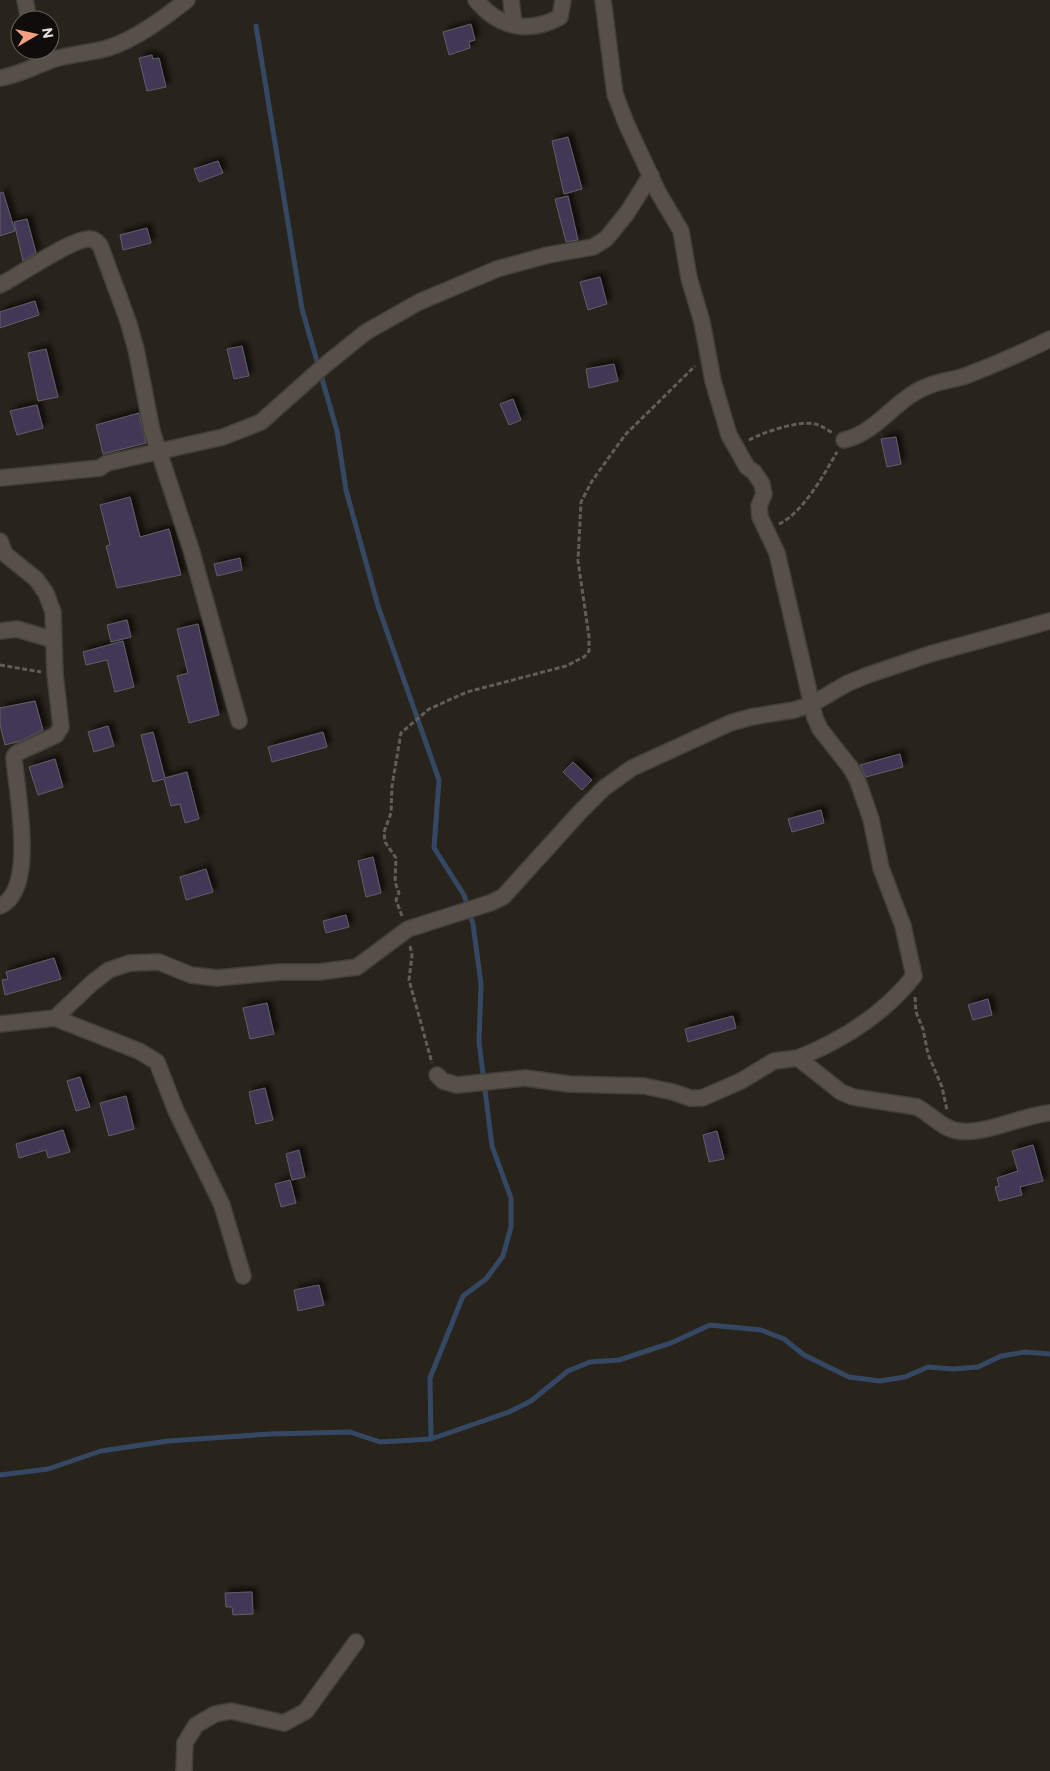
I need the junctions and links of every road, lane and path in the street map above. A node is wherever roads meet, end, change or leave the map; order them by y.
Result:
1 (187, 0) edge
2 (476, 0) edge
3 (511, 0) edge
4 (563, 0) edge
5 (603, 0) edge
6 (514, 24) junction
7 (60, 54) edge
8 (33, 60) edge
9 (0, 78) edge
10 (651, 175) junction
11 (0, 285) edge
12 (1050, 338) edge
13 (707, 355) junction
14 (729, 435) junction
15 (844, 440) junction
16 (159, 453) junction
17 (0, 478) edge
18 (767, 529) junction
19 (0, 541) edge
20 (1050, 621) edge
21 (0, 631) edge
22 (54, 640) junction
23 (0, 665) edge
24 (55, 674) junction
25 (812, 704) junction
26 (239, 721) dead end
27 (0, 906) edge
28 (408, 929) junction
29 (914, 976) junction
30 (55, 1018) junction
31 (0, 1024) edge
32 (798, 1058) junction
33 (437, 1076) joint
34 (1050, 1113) edge
35 (959, 1131) junction
36 (243, 1276) dead end
37 (356, 1642) dead end
38 (184, 1771) edge

1 - 7 street
2 - 6 street
3 - 6 street
4 - 6 street
5 - 10 street
8 - 9 street
10 - 13 street
10 - 16 street
11 - 16 street
12 - 15 street
13 - 14 street
13 - 28 path
14 - 15 path
14 - 18 street
15 - 18 path
16 - 17 street
16 - 26 street
18 - 25 street
19 - 22 street
20 - 25 street
21 - 22 street
22 - 24 street
23 - 24 path
24 - 27 street
25 - 28 street
25 - 29 street
28 - 30 street
28 - 33 path
29 - 32 street
29 - 35 path
30 - 31 street
30 - 36 street
32 - 33 street
32 - 35 street
34 - 35 street
37 - 38 street

